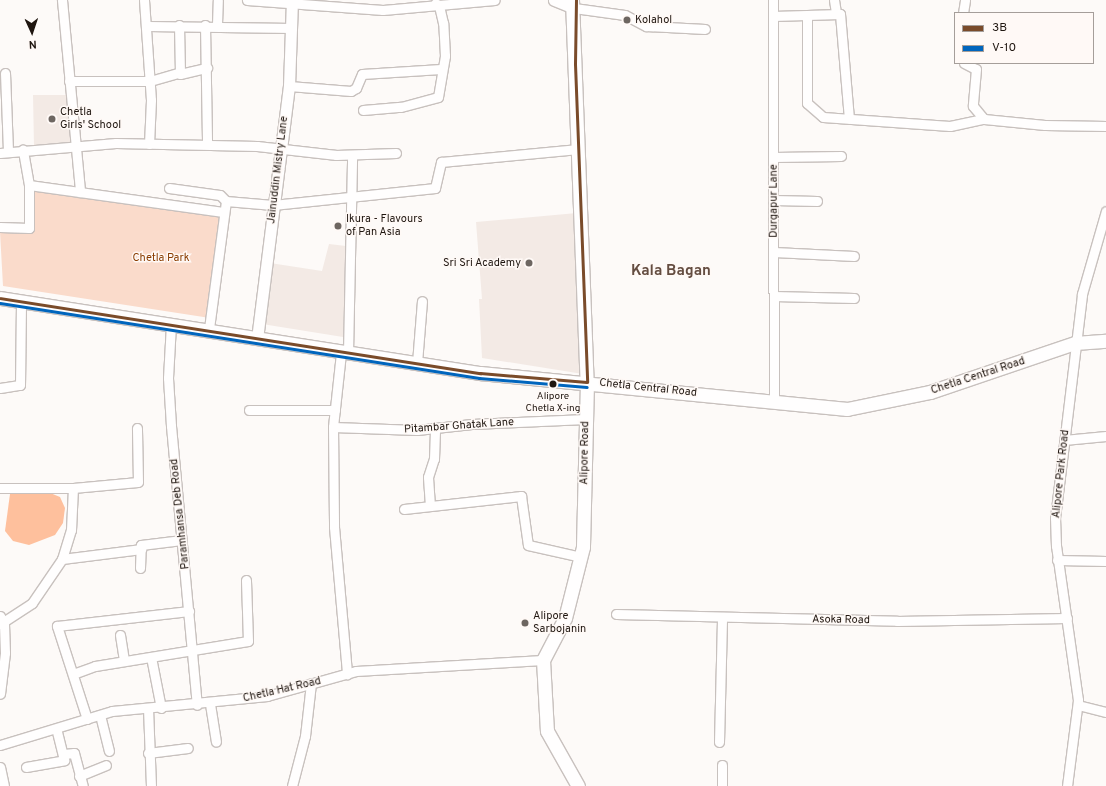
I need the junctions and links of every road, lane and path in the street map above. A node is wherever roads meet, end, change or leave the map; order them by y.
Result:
1 (62, 0) edge
2 (144, 0) edge
3 (218, 0) edge
4 (247, 0) edge
5 (383, 0) edge
6 (495, 0) edge
7 (555, 0) edge
8 (773, 0) edge
9 (834, 0) edge
10 (965, 0) edge
11 (292, 1) edge
12 (574, 2) edge
13 (435, 3) edge
14 (383, 10) junction
15 (963, 12) edge
16 (836, 13) junction
17 (773, 16) junction
18 (807, 16) junction
19 (217, 24) junction
20 (179, 25) junction
21 (205, 25) junction
22 (148, 26) junction
23 (292, 28) junction
24 (705, 29) dead end
25 (966, 64) edge
26 (207, 68) junction
27 (441, 69) junction
28 (181, 72) junction
29 (5, 73) dead end
30 (69, 81) junction
31 (150, 81) junction
32 (289, 86) junction
33 (3, 110) edge
34 (363, 110) dead end
35 (849, 119) junction
36 (984, 119) junction
37 (1106, 126) edge
38 (149, 144) junction
39 (206, 144) junction
40 (75, 145) junction
41 (281, 149) junction
42 (578, 149) junction
43 (23, 150) junction
44 (4, 152) edge
45 (396, 153) dead end
46 (352, 154) junction
47 (841, 156) dead end
48 (774, 157) junction
49 (29, 185) junction
50 (169, 188) dead end
51 (80, 192) junction
52 (351, 196) junction
53 (774, 200) junction
54 (226, 201) junction
55 (817, 201) dead end
56 (273, 205) junction
57 (1106, 211) edge
58 (223, 212) junction
59 (0, 227) edge
60 (774, 252) junction
61 (854, 256) dead end
62 (0, 292) edge
63 (774, 296) junction
64 (0, 298) edge
65 (854, 298) dead end
66 (422, 301) dead end
67 (21, 302) junction
68 (171, 324) junction
69 (209, 329) junction
70 (257, 339) junction
71 (1106, 341) edge
72 (1075, 344) junction
73 (344, 353) junction
74 (417, 364) junction
75 (587, 382) junction
76 (0, 388) edge
77 (774, 402) junction
78 (250, 410) dead end
79 (335, 410) junction
80 (586, 419) junction
81 (333, 427) junction
82 (137, 428) dead end
83 (435, 428) junction
84 (1106, 436) edge
85 (1064, 440) junction
86 (0, 488) edge
87 (73, 488) junction
88 (430, 506) junction
89 (404, 509) dead end
90 (182, 540) junction
91 (141, 550) junction
92 (580, 557) junction
93 (62, 559) junction
94 (1058, 560) junction
95 (1106, 561) edge
96 (140, 568) dead end
97 (246, 580) dead end
98 (189, 611) junction
99 (616, 614) dead end
100 (722, 617) junction
101 (1067, 618) junction
102 (1, 621) edge
103 (120, 636) dead end
104 (192, 649) junction
105 (151, 657) junction
106 (543, 660) junction
107 (124, 661) junction
108 (73, 674) junction
109 (348, 674) junction
110 (311, 683) junction
111 (0, 694) edge
112 (210, 704) junction
113 (1078, 704) junction
114 (197, 705) junction
115 (148, 708) junction
116 (161, 708) junction
117 (1106, 712) edge
118 (100, 715) junction
119 (87, 719) junction
120 (56, 729) junction
121 (216, 742) dead end
122 (719, 742) dead end
123 (0, 745) edge
124 (188, 748) dead end
125 (109, 751) dead end
126 (148, 753) junction
127 (64, 754) junction
128 (106, 765) dead end
129 (722, 765) dead end
130 (0, 767) edge
131 (26, 767) dead end
132 (79, 776) junction
133 (4, 786) edge
134 (83, 786) edge
135 (150, 786) edge
136 (292, 786) edge
137 (578, 786) edge
138 (722, 786) edge
139 (1067, 786) edge

1 - 30 street
2 - 22 street
3 - 19 street
4 - 11 street
5 - 14 street
6 - 13 street
7 - 12 street
8 - 17 street, Durgapur Lane
9 - 16 street
10 - 15 street
11 - 14 street
11 - 23 street, Jainuddin Mistry Lane
12 - 24 street
12 - 42 main road, Alipore Road
13 - 14 street
13 - 27 street
16 - 18 street
16 - 35 street
17 - 18 street
17 - 48 street, Durgapur Lane
18 - 35 street
19 - 21 street
19 - 23 street
20 - 21 street
20 - 22 street
20 - 28 street
21 - 26 street
22 - 31 street
23 - 32 street, Jainuddin Mistry Lane
25 - 36 street
26 - 28 street
26 - 39 street
27 - 32 street
27 - 34 street
28 - 31 street
29 - 33 street
30 - 31 street
30 - 40 street
31 - 38 street
32 - 41 street, Jainuddin Mistry Lane
33 - 44 street
35 - 36 street
36 - 37 street
38 - 39 street
38 - 40 street
39 - 41 street
40 - 43 street
40 - 51 street
41 - 46 street
41 - 56 street, Jainuddin Mistry Lane
42 - 52 street
42 - 75 main road, Alipore Road
43 - 44 street
43 - 49 street
45 - 46 street
46 - 52 street
47 - 48 street
48 - 53 street, Durgapur Lane
49 - 51 street
49 - 59 street
50 - 54 street
51 - 58 street
52 - 56 street
52 - 73 street
53 - 55 street
53 - 60 street, Durgapur Lane
54 - 56 street
54 - 58 street
56 - 70 street, Jainuddin Mistry Lane
57 - 72 street, Alipore Park Road
58 - 69 street
60 - 61 street
60 - 63 street, Durgapur Lane
62 - 64 street
63 - 65 street
63 - 77 street, Durgapur Lane
64 - 67 main road, Chetla Central Road
66 - 74 street
67 - 68 main road, Chetla Central Road
67 - 76 street
68 - 69 main road, Chetla Central Road
68 - 90 street, Paramhansa Deb Road
69 - 70 main road, Chetla Central Road
70 - 73 main road, Chetla Central Road
71 - 72 main road, Chetla Central Road
72 - 77 main road, Chetla Central Road
72 - 85 street, Alipore Park Road
73 - 74 main road, Chetla Central Road
73 - 79 street
74 - 75 main road, Chetla Central Road
75 - 77 main road, Chetla Central Road
75 - 80 main road, Alipore Road
78 - 79 street
79 - 81 street
80 - 83 street, Pitambar Ghatak Lane
80 - 92 main road, Alipore Road
81 - 83 street, Pitambar Ghatak Lane
81 - 109 street
82 - 87 street
83 - 88 street
84 - 85 street
85 - 94 street, Alipore Park Road
86 - 87 street
87 - 93 street
88 - 89 street
88 - 92 street
90 - 91 street
90 - 98 street, Paramhansa Deb Road
91 - 93 street
91 - 96 street
92 - 106 main road, Alipore Road
93 - 102 street
94 - 95 street
94 - 101 street, Alipore Park Road
97 - 104 street
98 - 104 street, Paramhansa Deb Road
98 - 108 street
99 - 100 street, Asoka Road
100 - 101 street, Asoka Road
100 - 122 street
101 - 113 street, Alipore Park Road
102 - 111 street
103 - 107 street
104 - 105 street
104 - 114 street, Paramhansa Deb Road
105 - 107 street
105 - 116 street
106 - 109 street, Chetla Hat Road
106 - 137 main road
107 - 108 street
108 - 119 street
109 - 110 street, Chetla Hat Road
110 - 112 street, Chetla Hat Road
110 - 136 street
112 - 114 street, Chetla Hat Road
112 - 121 street
113 - 117 street
113 - 139 street, Alipore Park Road
114 - 116 street, Chetla Hat Road
115 - 116 street, Chetla Hat Road
115 - 118 street, Chetla Hat Road
115 - 126 street
118 - 119 street, Chetla Hat Road
118 - 125 street
119 - 120 street, Chetla Hat Road
120 - 123 street, Chetla Hat Road
120 - 127 street
124 - 126 street
126 - 135 street
127 - 131 street
127 - 132 street
128 - 132 street
129 - 138 street
130 - 133 street
132 - 134 street

